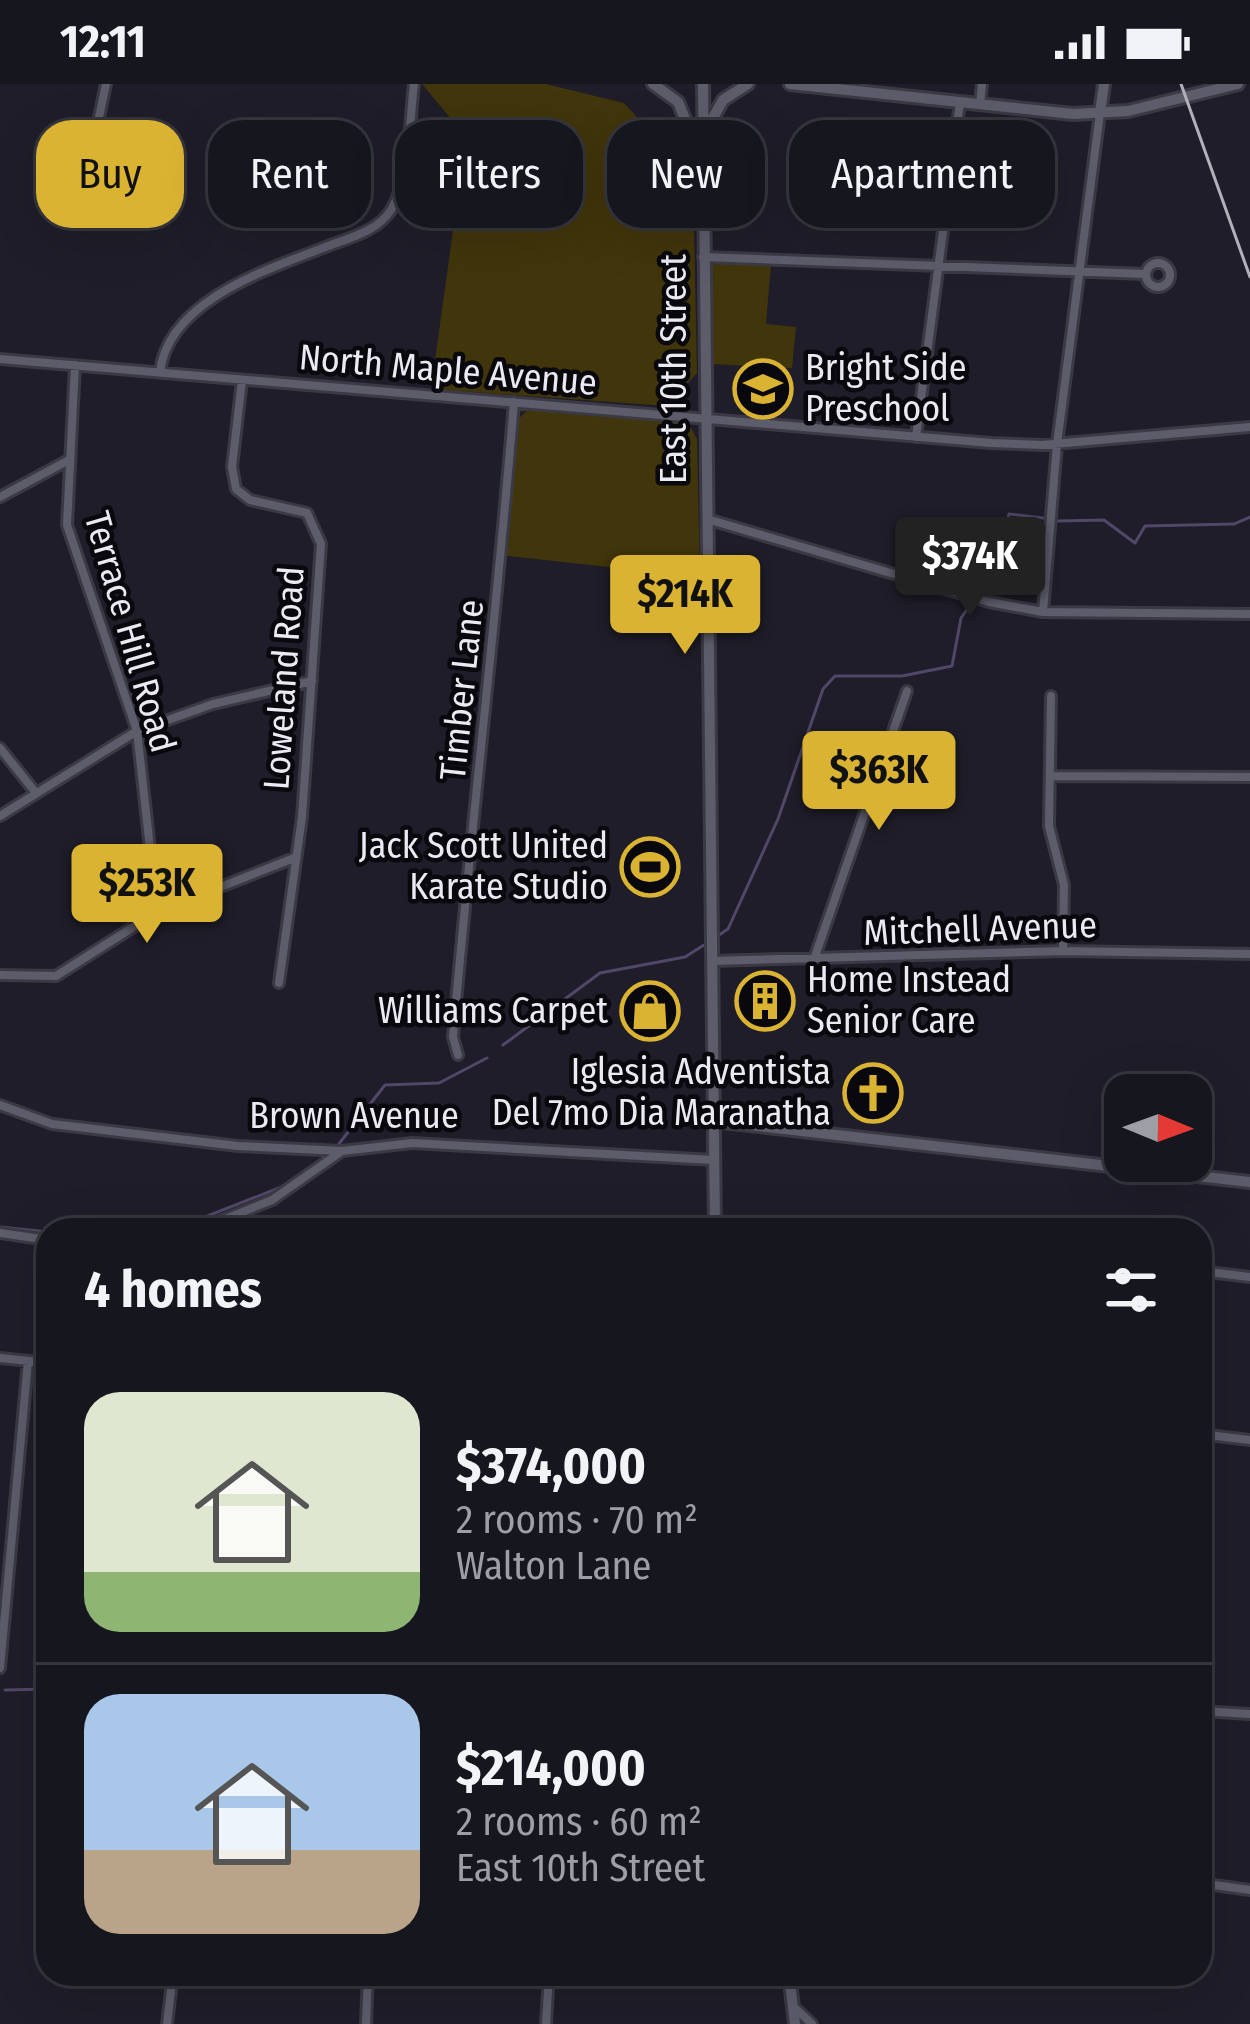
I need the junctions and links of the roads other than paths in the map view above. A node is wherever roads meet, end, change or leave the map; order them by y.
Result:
1 (106, 84) edge
2 (414, 84) edge
3 (653, 84) edge
4 (703, 84) edge
5 (748, 84) edge
6 (790, 84) edge
7 (982, 84) edge
8 (1105, 84) edge
9 (1238, 84) edge
10 (960, 102) junction
11 (980, 104) junction
12 (1100, 113) junction
13 (98, 120) edge
14 (689, 120) edge
15 (703, 120) edge
16 (712, 120) edge
17 (88, 170) joint
18 (704, 228) edge
19 (704, 257) junction
20 (940, 268) junction
21 (1078, 269) junction
22 (1145, 274) dead end
23 (0, 359) edge
24 (75, 365) junction
25 (160, 371) junction
26 (242, 380) junction
27 (514, 402) junction
28 (704, 417) junction
29 (1250, 427) edge
30 (916, 437) junction
31 (1057, 444) junction
32 (68, 460) junction
33 (0, 497) edge
34 (706, 518) junction
35 (1042, 611) junction
36 (1250, 614) edge
37 (312, 681) junction
38 (908, 691) dead end
39 (1052, 696) dead end
40 (137, 731) junction
41 (0, 748) edge
42 (1050, 776) junction
43 (1250, 777) edge
44 (36, 793) junction
45 (0, 817) edge
46 (294, 859) junction
47 (157, 912) junction
48 (1063, 951) junction
49 (1250, 954) edge
50 (712, 961) junction
51 (813, 962) junction
52 (0, 975) edge
53 (279, 982) dead end
54 (458, 1055) dead end
55 (0, 1105) edge
56 (713, 1120) junction
57 (342, 1151) junction
58 (713, 1160) junction
59 (1250, 1182) edge
60 (228, 1218) edge
61 (715, 1218) edge
62 (0, 1233) edge
63 (36, 1238) edge
64 (1212, 1272) edge
65 (1250, 1277) edge
66 (0, 1358) edge
67 (28, 1361) junction
68 (36, 1362) edge
69 (1212, 1435) edge
70 (1250, 1440) edge
71 (0, 1668) edge
72 (1212, 1712) edge
73 (1250, 1714) edge
74 (1212, 1885) edge
75 (1250, 1890) edge
76 (172, 1986) edge
77 (368, 1986) edge
78 (548, 1986) edge
79 (790, 1986) edge
80 (792, 2004) junction
81 (167, 2024) edge
82 (366, 2024) edge
83 (546, 2024) edge
84 (794, 2024) edge
85 (812, 2024) edge

1 - 13 street
2 - 25 street
3 - 14 main road
4 - 15 main road, East 10th Street
5 - 16 main road
6 - 10 main road
7 - 11 street
8 - 12 main road
9 - 12 main road
10 - 11 main road
10 - 20 street
11 - 12 main road
12 - 21 street
17 - 17 street
18 - 19 main road, East 10th Street
19 - 20 street
19 - 28 main road, East 10th Street
20 - 21 street
20 - 30 street
21 - 22 street
21 - 31 street
23 - 24 street, North Maple Avenue
24 - 25 street, North Maple Avenue
24 - 32 street, Terrace Hill Road
25 - 26 street, North Maple Avenue
26 - 27 street, North Maple Avenue
26 - 37 street, Loweland Road
27 - 28 street, North Maple Avenue
27 - 54 street, Timber Lane
28 - 30 street, North Maple Avenue
28 - 34 main road, East 10th Street
29 - 31 street, North Maple Avenue
30 - 31 street, North Maple Avenue
31 - 35 street
32 - 33 street
32 - 40 street, Terrace Hill Road
34 - 35 street
34 - 50 main road, East 10th Street
35 - 36 street
37 - 40 street
37 - 46 street, Loweland Road
38 - 51 street
39 - 42 street
40 - 44 street
40 - 47 street, Terrace Hill Road
41 - 44 street
42 - 43 street
42 - 48 street
44 - 45 street
46 - 47 street
46 - 53 street, Loweland Road
47 - 52 street
48 - 49 street, Mitchell Avenue
48 - 51 street, Mitchell Avenue
50 - 51 street, Mitchell Avenue
50 - 56 main road, East 10th Street
55 - 57 street, Brown Avenue
56 - 58 main road, East 10th Street
56 - 59 main road
57 - 58 street, Brown Avenue
57 - 60 street
58 - 61 main road, East 10th Street
62 - 63 street
64 - 65 street
66 - 67 street
67 - 68 street
67 - 71 street
69 - 70 street
72 - 73 street
74 - 75 street
76 - 81 street
77 - 82 street
78 - 83 street
79 - 80 main road
80 - 84 main road
80 - 85 street

